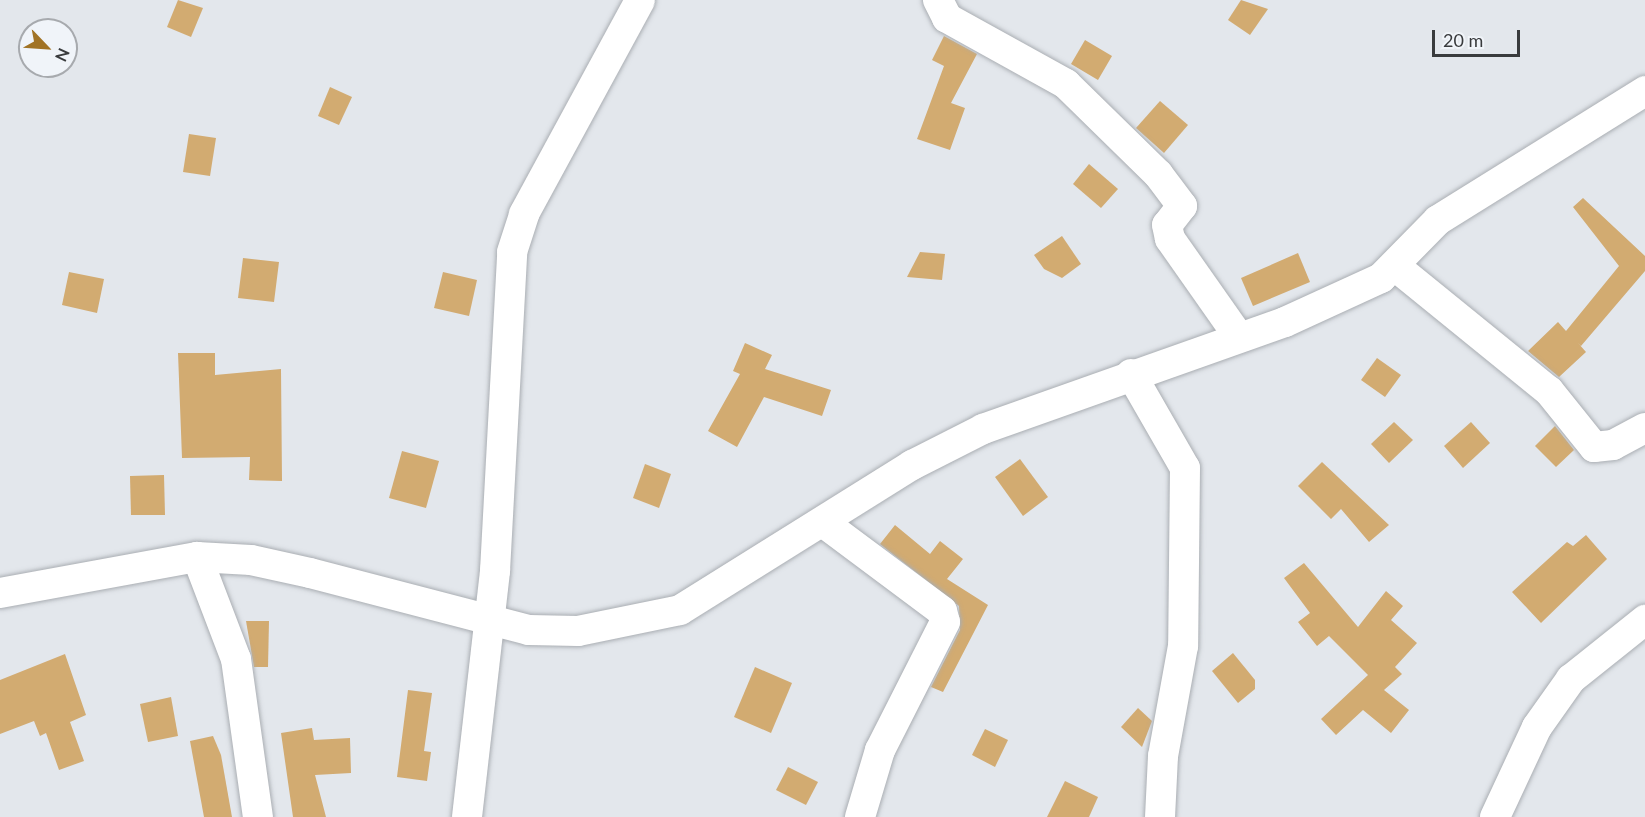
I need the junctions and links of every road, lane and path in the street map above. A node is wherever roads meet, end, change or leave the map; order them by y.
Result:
1 (640, 0) edge
2 (938, 0) edge
3 (1645, 91) edge
4 (1395, 266) junction
5 (1239, 337) junction
6 (1131, 374) junction
7 (1645, 428) edge
8 (824, 523) junction
9 (197, 557) junction
10 (0, 593) edge
11 (1645, 621) edge
12 (491, 623) junction
13 (258, 817) edge
14 (467, 817) edge
15 (860, 817) edge
16 (1160, 817) edge
17 (1495, 817) edge

1 - 12 street
2 - 5 street
3 - 4 street
4 - 5 street
4 - 7 street
5 - 6 street
6 - 8 street
6 - 16 street
8 - 12 street
8 - 15 street
9 - 10 street
9 - 12 street
9 - 13 street
11 - 17 street
12 - 14 street

